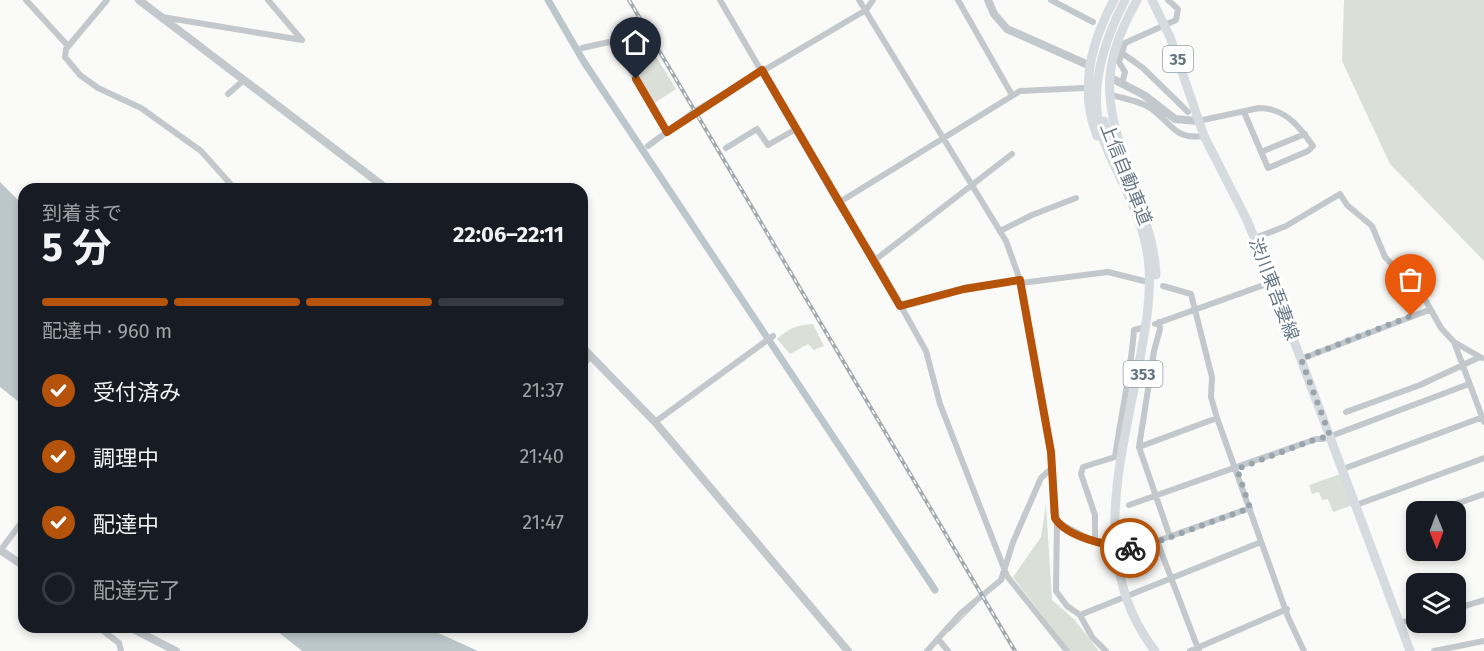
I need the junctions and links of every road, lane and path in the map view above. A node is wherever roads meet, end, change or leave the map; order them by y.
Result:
1 (26, 0) edge
2 (106, 0) edge
3 (139, 0) edge
4 (268, 0) edge
5 (720, 0) edge
6 (859, 0) edge
7 (873, 0) edge
8 (958, 0) edge
9 (988, 0) edge
10 (1051, 0) edge
11 (1114, 0) edge
12 (1137, 0) edge
13 (1152, 0) edge
14 (1168, 0) edge
15 (1125, 1) edge
16 (866, 10) junction
17 (160, 16) junction
18 (1093, 22) dead end
19 (1164, 26) junction
20 (68, 46) junction
21 (582, 48) dead end
22 (1122, 53) junction
23 (1086, 64) dead end
24 (762, 70) junction
25 (1113, 79) dead end
26 (244, 80) junction
27 (1122, 84) junction
28 (1084, 88) dead end
29 (228, 94) dead end
30 (1012, 95) junction
31 (1112, 95) dead end
32 (1188, 112) dead end
33 (1244, 112) junction
34 (1198, 121) junction
35 (796, 129) junction
36 (667, 132) junction
37 (1305, 134) junction
38 (1204, 136) junction
39 (942, 140) junction
40 (768, 145) junction
41 (648, 146) dead end
42 (726, 148) dead end
43 (761, 148) dead end
44 (1261, 152) junction
45 (1012, 154) dead end
46 (230, 183) edge
47 (379, 183) edge
48 (971, 186) junction
49 (1076, 198) dead end
50 (838, 203) junction
51 (1139, 208) junction
52 (1000, 231) junction
53 (1254, 238) junction
54 (875, 260) junction
55 (1021, 281) junction
56 (1148, 282) dead end
57 (1272, 282) junction
58 (1163, 286) dead end
59 (900, 306) junction
60 (1196, 308) junction
61 (1429, 310) junction
62 (1142, 328) dead end
63 (773, 336) dead end
64 (1454, 342) junction
65 (588, 353) edge
66 (591, 356) junction
67 (1482, 358) edge
68 (588, 359) edge
69 (1301, 359) junction
70 (1463, 365) junction
71 (1469, 384) junction
72 (1346, 412) dead end
73 (1217, 417) junction
74 (1483, 419) edge
75 (655, 422) junction
76 (1330, 436) junction
77 (1139, 447) junction
78 (1484, 458) edge
79 (1052, 468) junction
80 (1237, 469) junction
81 (1343, 470) junction
82 (1484, 494) edge
83 (1156, 495) junction
84 (1464, 501) edge
85 (1129, 505) dead end
86 (1356, 505) junction
87 (1250, 508) junction
88 (1057, 522) junction
89 (18, 527) edge
90 (1170, 537) junction
91 (1116, 541) junction
92 (1095, 542) junction
93 (1157, 542) junction
94 (1261, 542) junction
95 (0, 551) edge
96 (18, 562) edge
97 (1005, 570) junction
98 (1171, 579) junction
99 (1484, 600) edge
100 (1466, 606) edge
101 (1287, 609) junction
102 (1080, 615) junction
103 (1406, 620) edge
104 (1400, 622) junction
105 (106, 633) edge
106 (141, 633) edge
107 (938, 639) junction
108 (1484, 641) edge
109 (1199, 649) edge
110 (122, 651) edge
111 (176, 651) edge
112 (848, 651) edge
113 (927, 651) edge
114 (948, 651) edge
115 (1066, 651) edge
116 (1106, 651) edge
117 (1155, 651) edge
118 (1162, 651) edge
119 (1190, 651) edge
120 (1304, 651) edge
121 (1410, 651) edge
122 (1434, 651) edge

1 - 20 street
2 - 20 street
3 - 17 street
4 - 17 street
5 - 24 street
6 - 16 street
7 - 16 street
8 - 30 street
9 - 23 street
10 - 18 street
11 - 51 main road, 353
12 - 51 main road, 353
13 - 19 main road, 渋川東吾妻線 / 35
14 - 19 street
15 - 51 main road, 上信自動車道 / 353
16 - 24 street
16 - 39 street
17 - 26 street
19 - 22 street
19 - 34 main road, 渋川東吾妻線 / 35
20 - 46 street
21 - 36 street
22 - 27 street
22 - 32 street
24 - 35 street
24 - 36 street
25 - 27 street
26 - 29 street
26 - 47 street
27 - 34 street
28 - 30 street
30 - 39 street
31 - 38 street
33 - 34 street
33 - 37 street
33 - 44 street
34 - 38 main road, 渋川東吾妻線 / 35
35 - 40 street
35 - 50 street
36 - 41 street
37 - 44 street
37 - 44 street
38 - 53 main road, 渋川東吾妻線 / 35
39 - 48 street
39 - 50 street
40 - 42 street
40 - 43 street
45 - 48 street
48 - 52 street
48 - 54 street
49 - 52 street
50 - 54 street
51 - 91 main road, 上信自動車道 / 353
52 - 55 street
53 - 57 main road, 渋川東吾妻線 / 35
53 - 61 street
54 - 59 street
55 - 56 street
55 - 59 street
55 - 79 street
57 - 60 street
57 - 69 main road, 渋川東吾妻線 / 35
58 - 60 street
59 - 97 street
60 - 73 street
60 - 77 street
61 - 64 street
61 - 69 street
62 - 92 street
63 - 75 street
64 - 67 street
64 - 70 street
65 - 66 street
66 - 68 street
66 - 75 street
67 - 70 street
69 - 76 main road, 渋川東吾妻線 / 35
70 - 71 street
70 - 72 street
71 - 74 street
71 - 76 street
73 - 77 street
73 - 80 street
74 - 81 street
75 - 112 street
76 - 80 street
76 - 81 main road, 渋川東吾妻線 / 35
77 - 83 street
78 - 86 street
79 - 88 street
79 - 97 street
80 - 83 street
80 - 87 street
81 - 86 main road, 渋川東吾妻線 / 35
82 - 84 street
83 - 85 street
83 - 90 street
86 - 104 main road, 渋川東吾妻線 / 35
87 - 90 street
87 - 94 street
88 - 92 street
88 - 102 street
89 - 95 street
90 - 93 street
91 - 117 main road, 上信自動車道 / 353
91 - 118 main road, 上信自動車道 / 353
92 - 93 street
93 - 98 street
94 - 98 street
94 - 101 street
95 - 96 street
97 - 107 street
97 - 115 street
98 - 102 street
98 - 109 street
99 - 100 street
101 - 109 street
101 - 120 street
102 - 116 street
103 - 104 street
104 - 121 main road, 渋川東吾妻線 / 35
105 - 110 street
106 - 111 street
107 - 113 street
107 - 114 street
108 - 122 street
109 - 119 street

